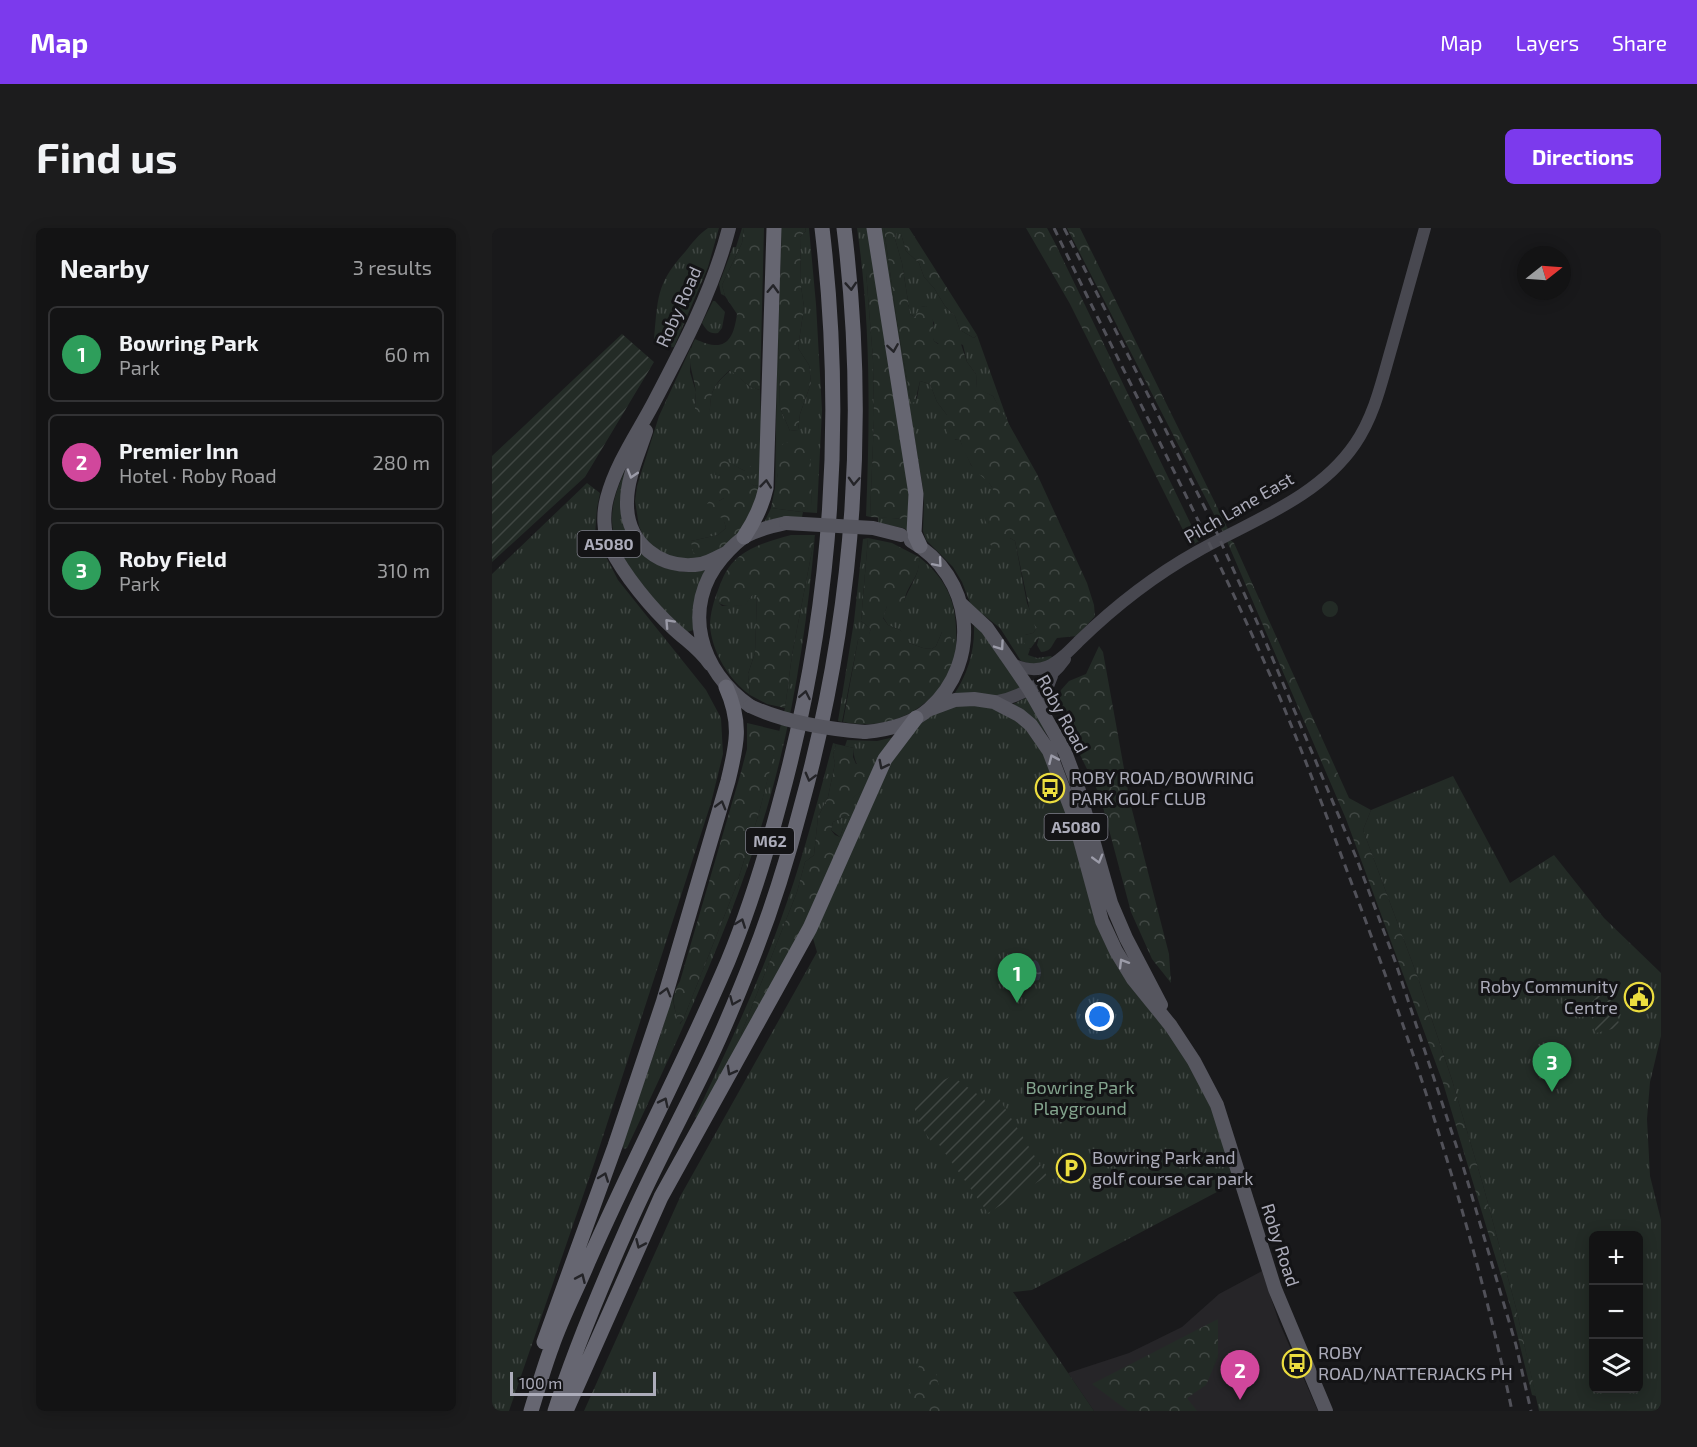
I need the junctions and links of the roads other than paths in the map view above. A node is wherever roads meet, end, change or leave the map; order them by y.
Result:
1 (729, 228) edge
2 (774, 228) edge
3 (822, 228) edge
4 (844, 228) edge
5 (874, 228) edge
6 (1425, 228) edge
7 (656, 399) junction
8 (744, 537) junction
9 (920, 546) junction
10 (726, 553) junction
11 (960, 603) junction
12 (1070, 650) junction
13 (710, 664) junction
14 (1012, 664) junction
15 (1052, 675) junction
16 (726, 687) junction
17 (1029, 689) junction
18 (994, 702) junction
19 (922, 714) junction
20 (1044, 714) junction
21 (1171, 1026) junction
22 (525, 1411) edge
23 (531, 1411) edge
24 (555, 1411) edge
25 (566, 1411) edge
26 (1326, 1411) edge

1 - 7 main road, Roby Road / A5080
8 -> 2 highway
23 -> 3 highway, M62
4 -> 24 highway, M62
5 -> 9 highway
6 - 12 street, Pilch Lane East
7 -> 10 main road, Roby Road / A5080
13 -> 7 main road, Roby Road / A5080
8 - 9 main road, A5080, bridge
8 - 10 main road, A5080
9 -> 11 main road, A5080
10 - 13 main road, A5080
11 -> 14 main road, Roby Road / A5080
11 - 19 main road, A5080
12 - 14 street, Pilch Lane East
12 - 15 street, Pilch Lane East
13 - 16 main road, A5080
14 - 17 main road, Roby Road / A5080
15 - 17 street, Pilch Lane East
15 - 20 street
16 - 19 main road, A5080, bridge
22 -> 16 highway
17 - 18 street, Pilch Lane East
17 - 20 main road, Roby Road / A5080
18 - 19 main road, Roby Road / A5080
21 -> 18 main road, Roby Road / A5080
19 -> 25 highway
20 -> 21 main road, Roby Road / A5080
21 - 26 main road, Roby Road / A5080

